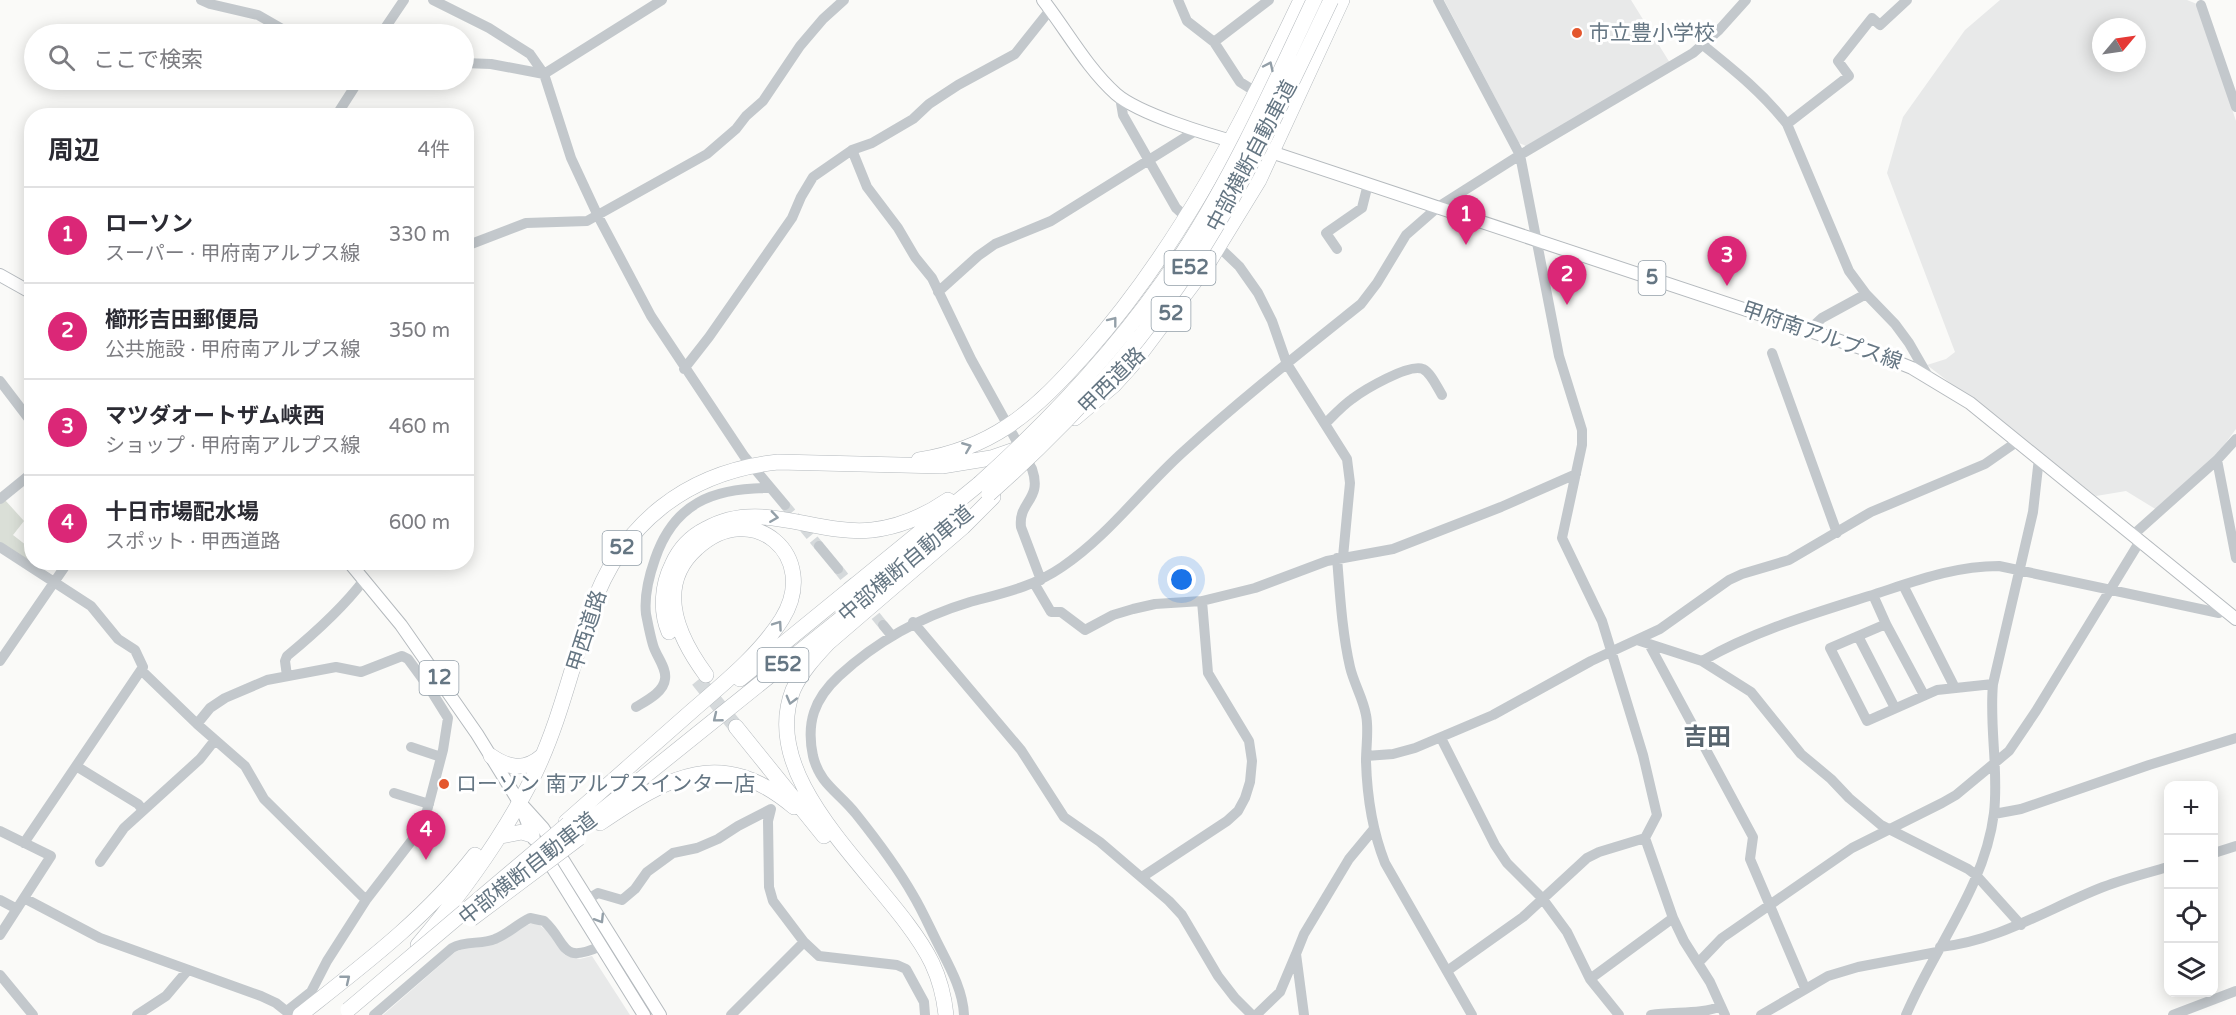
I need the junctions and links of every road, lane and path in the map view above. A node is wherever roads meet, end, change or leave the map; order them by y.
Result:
1 (201, 0) edge
2 (404, 0) edge
3 (433, 0) edge
4 (662, 0) edge
5 (844, 0) edge
6 (1178, 0) edge
7 (1269, 0) edge
8 (1301, 0) edge
9 (1314, 0) edge
10 (1330, 0) edge
11 (1342, 0) edge
12 (1438, 0) edge
13 (1746, 0) edge
14 (1907, 0) edge
15 (1046, 5) edge
16 (2200, 5) dead end
17 (274, 24) edge
18 (388, 24) edge
19 (1214, 42) junction
20 (1703, 45) junction
21 (474, 63) edge
22 (544, 74) junction
23 (353, 90) edge
24 (1256, 92) junction
25 (1120, 97) junction
26 (2236, 107) edge
27 (341, 108) edge
28 (1787, 124) junction
29 (1197, 130) junction
30 (1230, 140) junction
31 (852, 150) junction
32 (1272, 152) junction
33 (1520, 155) junction
34 (1149, 160) junction
35 (1368, 184) junction
36 (1438, 207) junction
37 (598, 216) junction
38 (1186, 217) junction
39 (1535, 240) junction
40 (474, 243) edge
41 (1219, 247) junction
42 (1337, 249) dead end
43 (0, 274) edge
44 (24, 288) edge
45 (939, 292) junction
46 (1866, 294) junction
47 (1809, 330) junction
48 (1772, 353) dead end
49 (1287, 364) junction
50 (684, 369) junction
51 (1928, 376) junction
52 (0, 381) edge
53 (1442, 395) dead end
54 (24, 412) edge
55 (1324, 424) junction
56 (1008, 426) junction
57 (2236, 439) edge
58 (2018, 441) junction
59 (1020, 448) junction
60 (2039, 458) junction
61 (2217, 460) junction
62 (868, 464) junction
63 (751, 465) junction
64 (1576, 474) junction
65 (24, 480) edge
66 (769, 488) junction
67 (984, 489) junction
68 (0, 499) edge
69 (785, 505) tunnel mouth
70 (1837, 533) junction
71 (2137, 538) junction
72 (819, 546) tunnel mouth
73 (0, 547) edge
74 (1340, 558) junction
75 (2236, 558) edge
76 (24, 563) edge
77 (838, 568) tunnel mouth
78 (35, 570) edge
79 (62, 570) edge
80 (356, 570) edge
81 (2020, 570) junction
82 (364, 580) junction
83 (53, 582) junction
84 (1037, 582) junction
85 (1903, 585) junction
86 (2110, 590) junction
87 (1873, 594) junction
88 (1202, 601) junction
89 (2223, 610) junction
90 (2236, 619) edge
91 (913, 622) junction
92 (1886, 624) junction
93 (883, 625) tunnel mouth
94 (892, 636) junction
95 (1858, 636) junction
96 (1637, 640) junction
97 (1649, 644) junction
98 (1611, 652) junction
99 (0, 661) edge
100 (1702, 662) junction
101 (141, 670) junction
102 (287, 676) junction
103 (442, 682) junction
104 (1993, 684) junction
105 (1955, 688) junction
106 (430, 689) junction
107 (1924, 695) junction
108 (636, 707) dead end
109 (1895, 708) junction
110 (196, 724) junction
111 (740, 724) tunnel mouth
112 (1441, 738) junction
113 (2236, 738) edge
114 (215, 741) junction
115 (411, 747) dead end
116 (491, 756) junction
117 (542, 756) junction
118 (1366, 756) junction
119 (441, 757) junction
120 (1994, 762) junction
121 (76, 766) junction
122 (394, 793) dead end
123 (519, 802) junction
124 (429, 804) junction
125 (143, 810) junction
126 (1994, 814) junction
127 (820, 824) junction
128 (572, 829) junction
129 (1373, 830) junction
130 (1887, 830) junction
131 (0, 831) edge
132 (501, 836) junction
133 (532, 836) junction
134 (1646, 838) junction
135 (24, 843) junction
136 (2236, 846) edge
137 (2218, 852) edge
138 (99, 862) dead end
139 (2164, 869) edge
140 (1976, 875) junction
141 (1142, 878) junction
142 (24, 898) junction
143 (1542, 898) junction
144 (588, 899) junction
145 (0, 900) edge
146 (366, 900) junction
147 (1769, 905) junction
148 (17, 909) junction
149 (1673, 918) junction
150 (2021, 925) junction
151 (0, 935) edge
152 (804, 942) junction
153 (601, 946) junction
154 (1939, 949) junction
155 (1296, 954) junction
156 (1698, 963) junction
157 (188, 970) junction
158 (1446, 970) junction
159 (0, 975) edge
160 (1590, 979) junction
161 (1805, 988) junction
162 (2236, 991) edge
163 (1723, 1010) edge
164 (348, 1013) edge
165 (293, 1014) edge
166 (33, 1015) edge
167 (137, 1015) edge
168 (374, 1015) edge
169 (644, 1015) edge
170 (660, 1015) edge
171 (731, 1015) edge
172 (925, 1015) edge
173 (939, 1015) edge
174 (946, 1015) edge
175 (964, 1015) edge
176 (1254, 1015) edge
177 (1304, 1015) edge
178 (1472, 1015) edge
179 (1619, 1015) edge
180 (1651, 1015) edge
181 (1761, 1015) edge
182 (1906, 1015) edge
183 (2173, 1015) edge

1 - 17 street
2 - 18 street
3 - 22 street
4 - 22 street
5 - 37 street
6 - 19 street
7 - 19 street
24 -> 8 highway, 甲西道路 / 52
9 - 67 highway, 中部横断自動車道 / E52, bridge
10 - 67 highway, 中部横断自動車道 / E52, bridge
11 - 32 highway, 甲西道路 / 52
12 - 33 street
13 - 20 street
14 - 28 street
15 - 25 main road, 甲府南アルプス線 / 5
15 - 31 street
16 - 26 street
19 - 24 street
20 - 28 street
20 - 33 street
21 - 22 street
22 - 37 street
23 - 27 street
24 - 30 highway, 甲西道路 / 52
25 - 29 main road, 甲府南アルプス線 / 5
25 - 34 street
28 - 46 street
29 - 30 main road, 甲府南アルプス線 / 5
29 - 34 street
30 - 32 main road, 甲府南アルプス線 / 5
30 - 38 highway, 甲西道路 / 52
31 - 45 street
31 - 50 street
32 - 35 main road, 甲府南アルプス線 / 5
32 - 41 highway, 甲西道路 / 52
33 - 36 street
33 - 39 street
34 - 38 street
34 - 45 street
35 - 36 main road, 甲府南アルプス線 / 5
35 - 42 street
36 - 39 main road, 甲府南アルプス線 / 5
36 - 49 street
37 - 40 street
37 - 50 street
56 -> 38 highway, 甲西道路 / 52
39 - 47 main road, 甲府南アルプス線 / 5
39 - 64 street
41 - 49 street
41 - 59 highway, 甲西道路 / 52
43 - 44 main road
45 - 56 street
46 - 47 street
46 - 51 street
47 - 51 main road, 甲府南アルプス線 / 5
48 - 70 street
49 - 55 street
49 - 84 street
50 - 63 street
51 - 58 main road, 甲府南アルプス線 / 5
52 - 54 street
53 - 55 street
55 - 74 street
56 - 59 street
62 -> 56 highway, 甲西道路 / 52
57 - 61 street
58 - 60 main road, 甲府南アルプス線 / 5
58 - 70 street
59 - 62 highway, 甲西道路 / 52
59 - 84 street
60 - 71 main road, 甲府南アルプス線 / 5
60 - 81 street
61 - 71 street
61 - 75 street
62 - 63 highway, 甲西道路 / 52
63 - 66 street
63 - 117 highway, 甲西道路 / 52
64 - 74 street
64 - 98 street
65 - 68 street
66 - 69 street
66 - 108 street
67 -> 127 highway
67 - 128 highway, 中部横断自動車道 / E52
128 -> 67 highway
70 - 96 street
71 - 86 street
71 - 89 main road, 甲府南アルプス線 / 5
72 - 77 street
73 - 76 street
74 - 88 street
74 - 118 street
78 - 83 street
79 - 83 street
80 - 82 main road, 12
81 - 85 street
81 - 86 street
81 - 104 street
82 - 102 street
82 - 103 main road, 12
83 - 99 street
83 - 101 street
84 - 88 street
84 - 91 street
85 - 87 street
85 - 105 street
86 - 89 street
86 - 120 street
87 - 92 street
87 - 100 street
88 - 141 street
89 - 90 main road, 甲府南アルプス線 / 5
91 - 94 street
91 - 141 street
92 - 95 street
92 - 107 street
93 - 94 street
94 - 175 street
95 - 109 street
95 - 109 street
96 - 97 street
96 - 98 street
97 - 100 street
97 - 147 street
98 - 112 street
98 - 134 street
100 - 130 street
101 - 110 street
101 - 121 street
102 - 106 street
102 - 110 street
103 - 106 street
103 - 116 main road, 12
104 - 105 street
104 - 120 street
105 - 107 street
106 - 119 street
107 - 109 street
110 - 114 street
111 - 127 highway
112 - 118 street
112 - 143 street
113 - 126 street
114 - 125 street
114 - 146 street
115 - 119 street
116 - 117 highway
116 - 123 main road, 12
117 - 123 highway, 甲西道路 / 52
118 - 129 street
119 - 124 street
120 - 126 street
120 - 130 street
121 - 125 street
121 - 135 street
122 - 124 street
123 - 132 highway, 甲西道路 / 52
123 - 133 main road, 12
123 - 144 main road, 12
165 -> 123 highway, 甲西道路 / 52
124 - 146 street
125 - 138 street
126 - 140 street
127 - 128 highway
127 - 173 highway
127 - 174 highway
128 - 164 highway, 中部横断自動車道 / E52, bridge
128 - 164 highway, 中部横断自動車道 / E52, bridge
129 - 155 street
129 - 158 street
130 - 140 street
130 - 147 street
131 - 135 street
132 - 133 highway
132 - 164 highway, 甲西道路 / 52
133 - 153 main road, 12
134 - 143 street
134 - 149 street
135 - 142 street
136 - 137 street
139 - 150 street
140 - 150 street
140 - 154 street
141 - 176 street
142 - 148 street
142 - 157 street
143 - 158 street
143 - 160 street
144 - 152 street
144 -> 170 main road, 12
145 - 148 street
146 - 165 street
147 - 156 street
147 - 161 street
148 - 151 street
149 - 156 street
149 - 160 street
150 - 154 street
152 - 171 street
152 - 172 street
153 - 168 street
153 - 169 main road, 12
154 - 161 street
154 - 182 street
155 - 176 street
155 - 177 street
156 - 163 street
157 - 165 street
157 - 167 street
158 - 178 street
159 - 166 street
160 - 179 street
161 - 181 street
162 - 183 street
163 - 180 street

